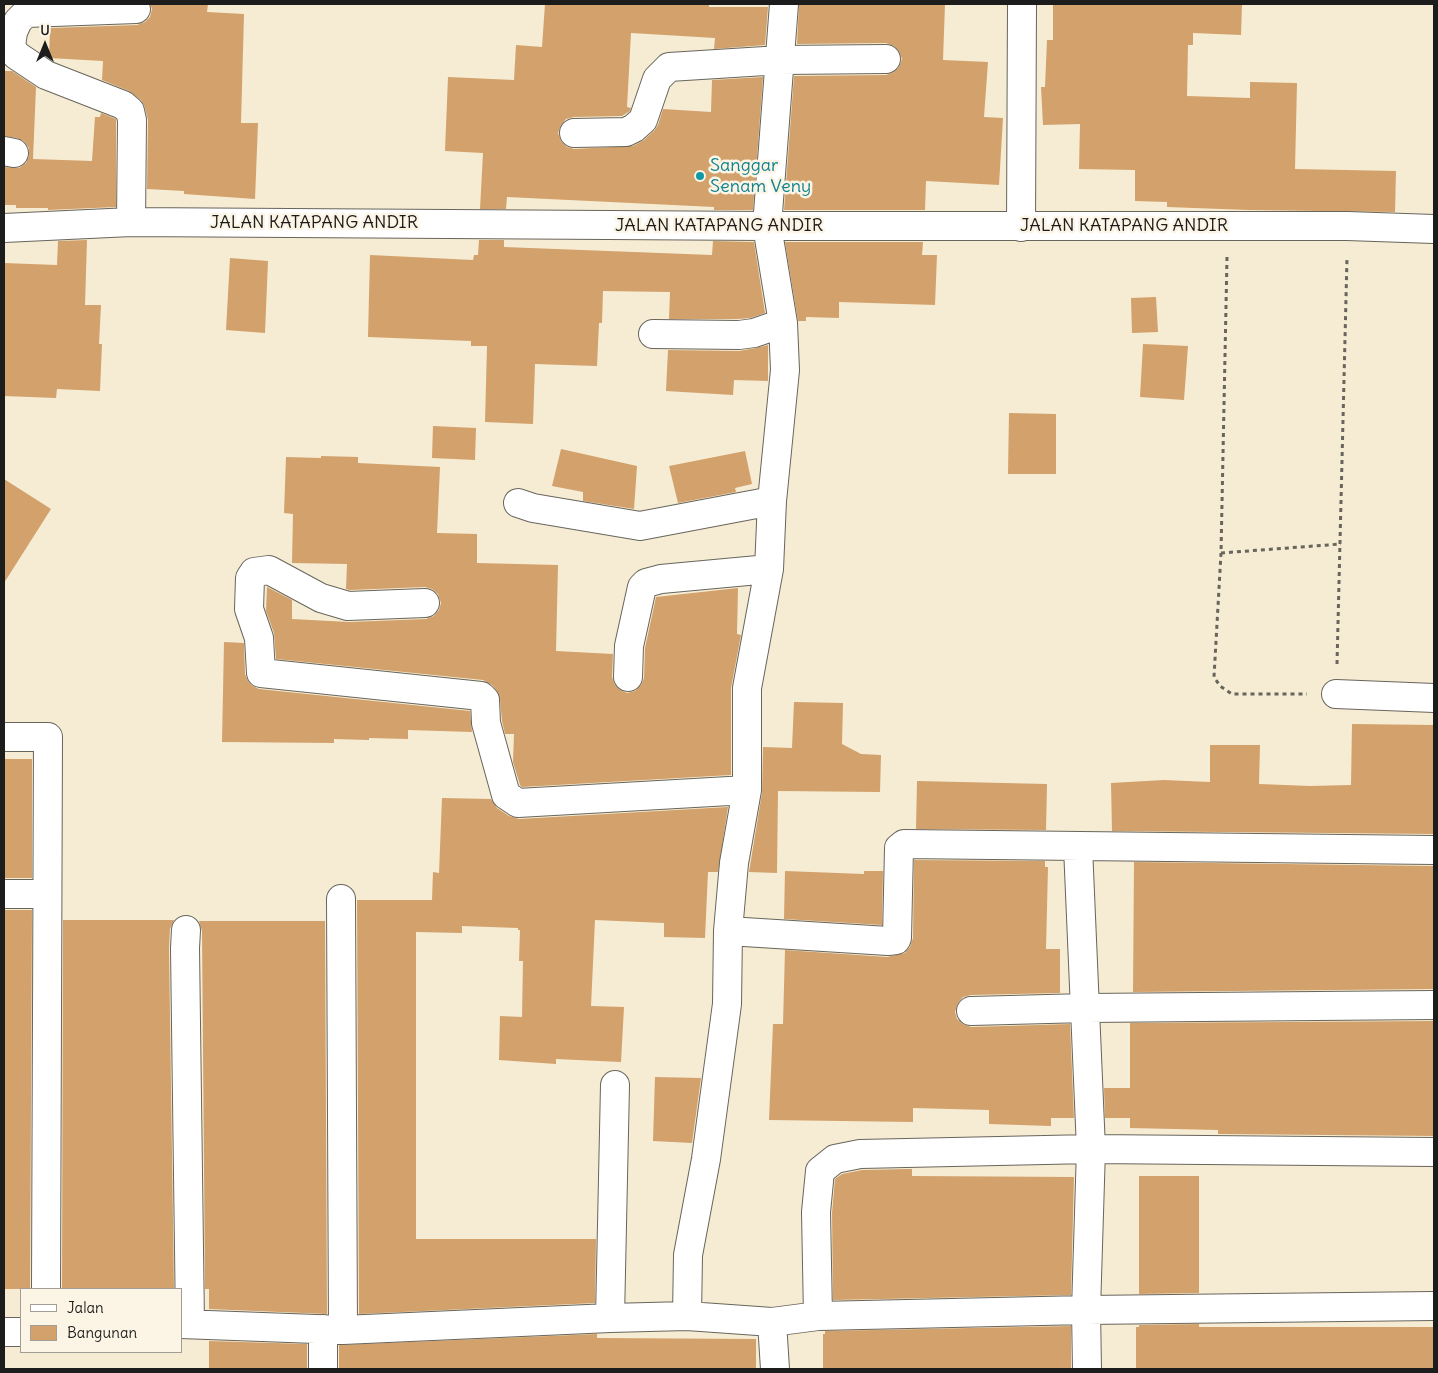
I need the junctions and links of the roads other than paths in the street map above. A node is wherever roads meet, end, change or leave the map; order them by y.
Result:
1 (784, 4) edge
2 (1022, 4) edge
3 (136, 9) dead end
4 (886, 59) dead end
5 (781, 60) junction
6 (574, 134) dead end
7 (131, 222) junction
8 (767, 226) junction
9 (1021, 227) junction
10 (4, 228) edge
11 (1434, 229) edge
12 (783, 323) junction
13 (652, 334) dead end
14 (772, 501) junction
15 (518, 504) dead end
16 (769, 569) junction
17 (425, 603) dead end
18 (628, 677) dead end
19 (1336, 694) road end
20 (1434, 698) edge
21 (4, 737) edge
22 (747, 790) junction
23 (1078, 847) junction
24 (1434, 850) edge
25 (4, 894) edge
26 (46, 894) junction
27 (341, 898) dead end
28 (186, 930) dead end
29 (728, 931) junction
30 (1434, 1005) edge
31 (1086, 1008) junction
32 (971, 1011) dead end
33 (615, 1086) dead end
34 (1091, 1149) junction
35 (1434, 1152) edge
36 (46, 1288) edge
37 (1434, 1306) edge
38 (1086, 1310) junction
39 (687, 1316) junction
40 (818, 1316) junction
41 (610, 1318) junction
42 (772, 1322) junction
43 (186, 1324) edge
44 (333, 1329) junction
45 (4, 1332) edge
46 (20, 1332) edge
47 (323, 1369) edge
48 (775, 1369) edge
49 (1087, 1369) edge

1 - 5 street
2 - 9 street
3 - 7 street
4 - 5 street
5 - 6 street
5 - 8 street
7 - 8 street, JALAN KATAPANG ANDIR
7 - 10 street, JALAN KATAPANG ANDIR
8 - 9 street, JALAN KATAPANG ANDIR
8 - 12 street
9 - 11 street, JALAN KATAPANG ANDIR
12 - 13 street
12 - 14 street
14 - 15 street
14 - 16 street
16 - 18 street
16 - 22 street
17 - 22 street
19 - 20 street
21 - 26 street
22 - 29 street
23 - 24 street
23 - 29 street
23 - 31 street
25 - 26 street
26 - 36 street
27 - 44 street
28 - 43 street
29 - 39 street
30 - 31 street
31 - 32 street
31 - 34 street
33 - 41 street
34 - 35 street
34 - 38 street
34 - 40 street
37 - 38 street
38 - 40 street
38 - 49 street
39 - 41 street
39 - 42 street
40 - 42 street
41 - 44 street
42 - 48 street
43 - 44 street
44 - 47 street
45 - 46 street

